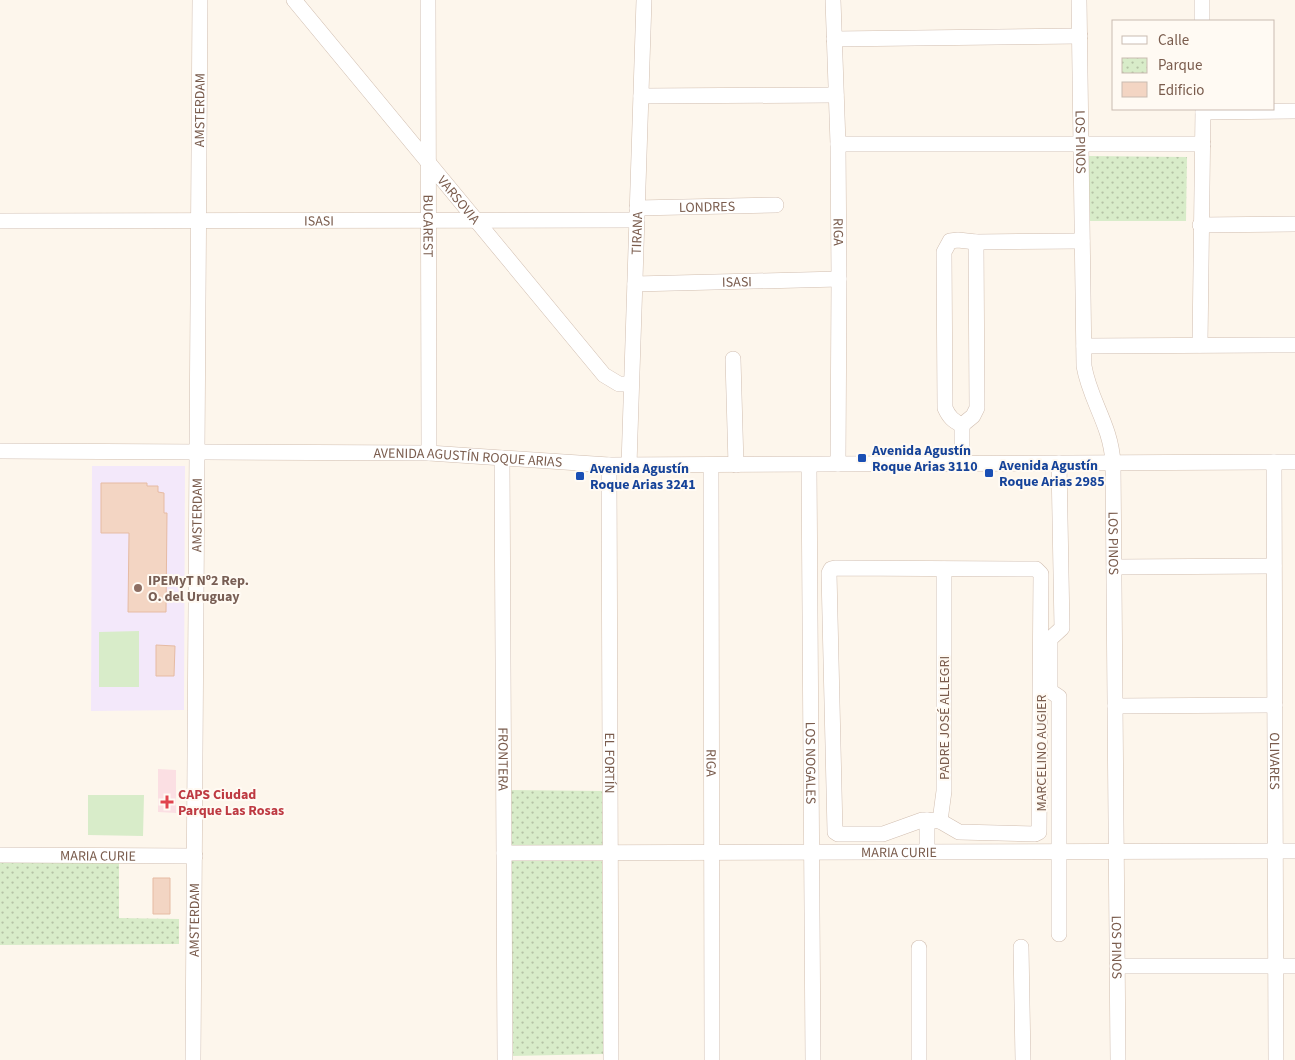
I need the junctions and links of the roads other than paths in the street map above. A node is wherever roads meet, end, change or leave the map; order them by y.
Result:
1 (200, 0) edge
2 (294, 0) edge
3 (428, 0) edge
4 (644, 0) edge
5 (833, 0) edge
6 (1079, 0) edge
7 (1202, 0) edge
8 (1202, 20) edge
9 (1080, 36) junction
10 (834, 39) junction
11 (641, 96) junction
12 (836, 96) junction
13 (1202, 110) edge
14 (1295, 111) edge
15 (838, 144) junction
16 (1082, 144) junction
17 (1203, 144) junction
18 (428, 162) junction
19 (776, 205) dead end
20 (637, 214) junction
21 (198, 220) junction
22 (429, 220) junction
23 (476, 220) junction
24 (0, 221) edge
25 (1295, 224) edge
26 (1200, 225) junction
27 (1082, 241) junction
28 (976, 242) junction
29 (839, 279) junction
30 (635, 284) junction
31 (1200, 345) junction
32 (1295, 345) edge
33 (1084, 346) junction
34 (733, 359) dead end
35 (631, 384) junction
36 (962, 425) junction
37 (0, 451) edge
38 (197, 452) junction
39 (429, 453) junction
40 (502, 458) junction
41 (1274, 462) junction
42 (1295, 462) edge
43 (1059, 463) junction
44 (1113, 463) junction
45 (838, 464) junction
46 (962, 464) junction
47 (609, 465) junction
48 (629, 465) junction
49 (711, 465) junction
50 (736, 465) junction
51 (809, 465) junction
52 (1274, 566) junction
53 (1114, 567) junction
54 (944, 570) junction
55 (1275, 705) junction
56 (1115, 706) junction
57 (933, 821) junction
58 (1275, 851) junction
59 (1295, 851) edge
60 (927, 852) junction
61 (1059, 852) junction
62 (1116, 852) junction
63 (504, 853) junction
64 (610, 853) junction
65 (712, 853) junction
66 (811, 853) junction
67 (0, 855) edge
68 (194, 856) junction
69 (1059, 934) dead end
70 (1021, 947) dead end
71 (919, 948) dead end
72 (1117, 966) junction
73 (1275, 966) junction
74 (1295, 966) edge
75 (193, 1060) edge
76 (505, 1060) edge
77 (611, 1060) edge
78 (712, 1060) edge
79 (813, 1060) edge
80 (919, 1060) edge
81 (1023, 1060) edge
82 (1118, 1060) edge
83 (1276, 1060) edge

1 - 21 street, AMSTERDAM
2 - 18 street, VARSOVIA
3 - 18 street, BUCAREST
4 - 11 street, TIRANA
5 - 10 street, RIGA
6 - 9 street, LOS PINOS
7 - 8 street
9 - 10 street
9 - 16 street, LOS PINOS
10 - 12 street, RIGA
11 - 12 street
11 - 20 street, TIRANA
12 - 15 street, RIGA
13 - 14 street
13 - 17 street
15 - 16 street
15 - 29 street, RIGA
16 - 17 street
16 - 27 street, LOS PINOS
17 - 26 street
18 - 22 street, BUCAREST
18 - 23 street, VARSOVIA
19 - 20 street, LONDRES
20 - 23 street, ISASI
20 - 30 street, TIRANA
21 - 22 street, ISASI
21 - 24 street, ISASI
21 - 38 street, AMSTERDAM
22 - 23 street, ISASI
22 - 39 street, BUCAREST
23 - 35 street, VARSOVIA
25 - 26 street
26 - 31 street
27 - 28 street
27 - 33 street, LOS PINOS
28 - 36 street
28 - 36 street
29 - 30 street, ISASI
29 - 45 street, RIGA
30 - 35 street, TIRANA
31 - 32 street
31 - 33 street
33 - 44 street, LOS PINOS
34 - 50 street
35 - 48 street, TIRANA
36 - 46 street
37 - 38 street, AVENIDA AGUSTÍN ROQUE ARIAS
38 - 39 street, AVENIDA AGUSTÍN ROQUE ARIAS
38 - 68 street, AMSTERDAM
39 - 40 street, AVENIDA AGUSTÍN ROQUE ARIAS
40 - 47 street, AVENIDA AGUSTÍN ROQUE ARIAS
40 - 63 street, FRONTERA
41 - 42 street, AVENIDA AGUSTÍN ROQUE ARIAS
41 - 44 street, AVENIDA AGUSTÍN ROQUE ARIAS
41 - 52 street, OLIVARES
43 - 44 street, AVENIDA AGUSTÍN ROQUE ARIAS
43 - 46 street, AVENIDA AGUSTÍN ROQUE ARIAS
43 - 61 street
44 - 53 street, LOS PINOS
45 - 46 street, AVENIDA AGUSTÍN ROQUE ARIAS
45 - 51 street, AVENIDA AGUSTÍN ROQUE ARIAS
47 - 48 street, AVENIDA AGUSTÍN ROQUE ARIAS
47 - 64 street, EL FORTÍN
48 - 49 street, AVENIDA AGUSTÍN ROQUE ARIAS
49 - 50 street, AVENIDA AGUSTÍN ROQUE ARIAS
49 - 65 street, RIGA
50 - 51 street, AVENIDA AGUSTÍN ROQUE ARIAS
51 - 66 street, LOS NOGALES
52 - 53 street
52 - 55 street, OLIVARES
53 - 56 street, LOS PINOS
54 - 57 street, PADRE JOSÉ ALLEGRI
54 - 57 street, MARCELINO AUGIER
54 - 57 street
55 - 56 street
55 - 58 street, OLIVARES
56 - 62 street, LOS PINOS
57 - 60 street, PADRE JOSÉ ALLEGRI
58 - 59 street, MARIA CURIE
58 - 62 street, MARIA CURIE
58 - 73 street, OLIVARES
60 - 61 street, MARIA CURIE
60 - 66 street, MARIA CURIE
61 - 62 street, MARIA CURIE
61 - 69 street
62 - 72 street, LOS PINOS
63 - 64 street, MARIA CURIE
63 - 76 street, FRONTERA
64 - 65 street, MARIA CURIE
64 - 77 street, EL FORTÍN
65 - 66 street, MARIA CURIE
65 - 78 street, RIGA
66 - 79 street, LOS NOGALES
67 - 68 street, MARIA CURIE
68 - 75 street, AMSTERDAM
70 - 81 street
71 - 80 street
72 - 73 street
72 - 82 street, LOS PINOS
73 - 74 street
73 - 83 street, OLIVARES

